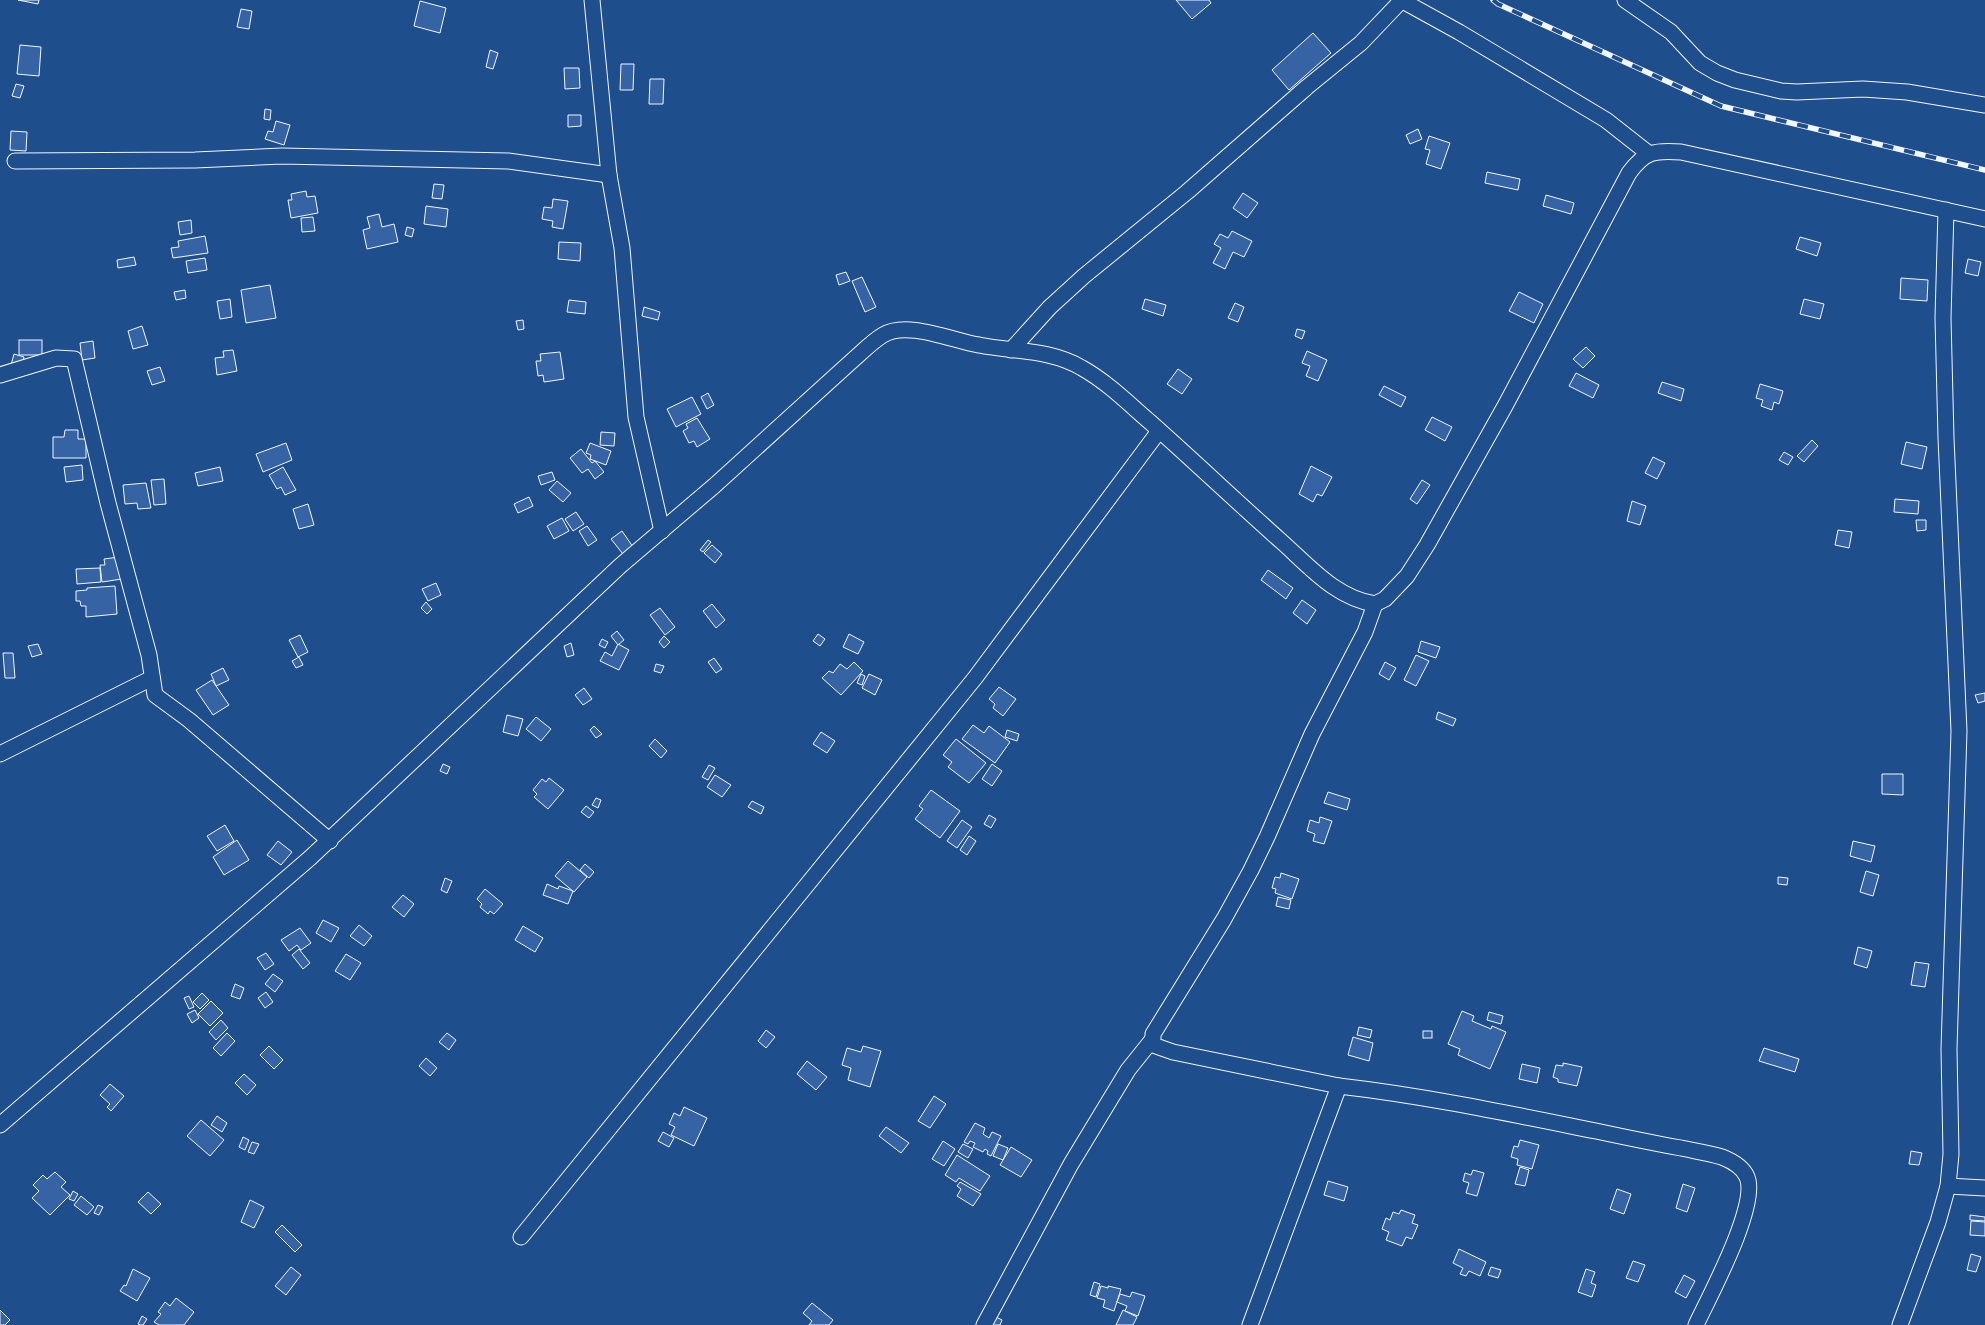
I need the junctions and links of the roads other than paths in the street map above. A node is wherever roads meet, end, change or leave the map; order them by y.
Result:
1 (592, 0) edge
2 (1402, 0) edge
3 (1625, 0) edge
4 (1985, 104) edge
5 (1648, 153) junction
6 (15, 161) dead end
7 (609, 175) junction
8 (1946, 210) junction
9 (1985, 219) edge
10 (1011, 350) junction
11 (0, 376) edge
12 (1160, 431) junction
13 (662, 532) junction
14 (1375, 604) junction
15 (152, 678) junction
16 (0, 754) edge
17 (330, 840) junction
18 (1152, 1040) junction
19 (1340, 1086) junction
20 (0, 1125) edge
21 (1948, 1186) junction
22 (1985, 1188) edge
23 (521, 1238) dead end
24 (984, 1325) edge
25 (1250, 1325) edge
26 (1696, 1325) edge
27 (1900, 1325) edge

1 - 7 street
2 - 5 street
2 - 10 street
3 - 4 street
5 - 8 street
5 - 14 street
6 - 7 street
7 - 13 street
8 - 9 street
8 - 21 street
10 - 12 street
10 - 13 street
11 - 15 street
12 - 14 street
12 - 23 street
13 - 17 street
14 - 18 street
15 - 16 street
15 - 17 street
17 - 20 street
18 - 19 street
18 - 24 street
19 - 25 street
19 - 26 street
21 - 22 street
21 - 27 street

